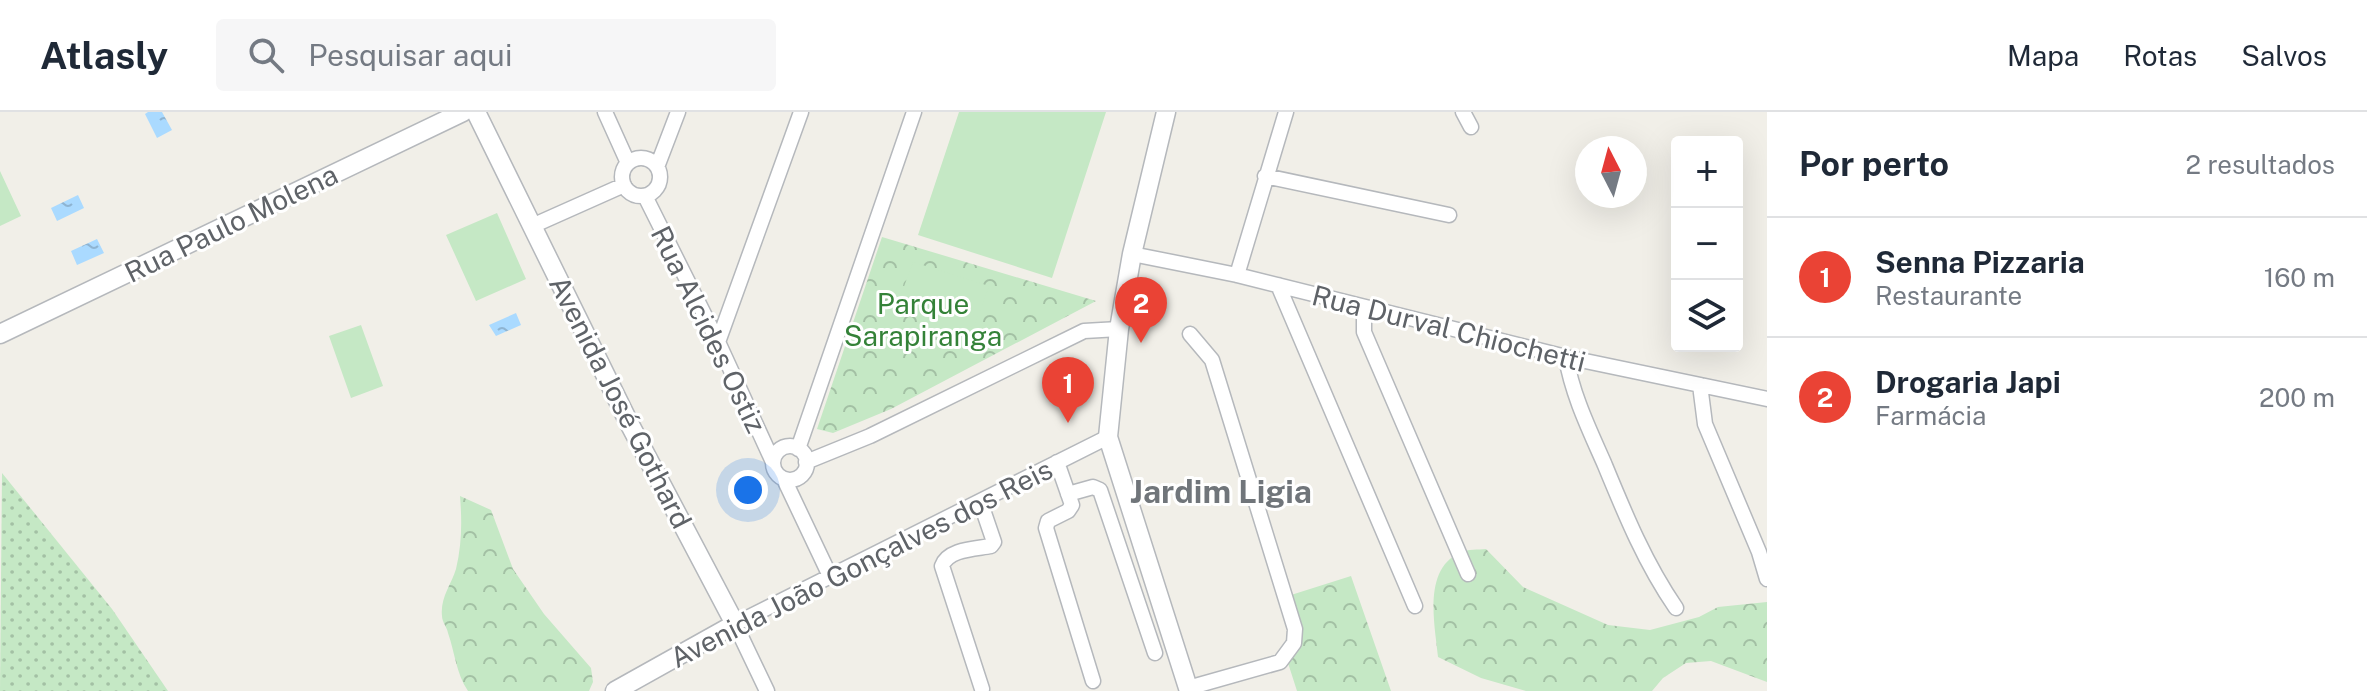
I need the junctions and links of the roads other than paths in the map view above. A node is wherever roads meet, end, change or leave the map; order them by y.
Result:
1 (463, 112) edge
2 (476, 112) edge
3 (605, 112) edge
4 (678, 112) edge
5 (801, 112) edge
6 (914, 112) edge
7 (1166, 112) edge
8 (1286, 112) edge
9 (1463, 112) edge
10 (1471, 127) dead end
11 (628, 163) junction
12 (657, 167) junction
13 (1265, 176) junction
14 (624, 185) junction
15 (645, 196) junction
16 (1449, 215) dead end
17 (532, 226) junction
18 (1132, 254) junction
19 (1237, 275) junction
20 (1278, 285) junction
21 (1364, 309) junction
22 (1119, 329) junction
23 (0, 334) edge
24 (1190, 334) dead end
25 (718, 342) junction
26 (1566, 357) junction
27 (1700, 385) junction
28 (1767, 399) edge
29 (1108, 437) junction
30 (798, 449) junction
31 (773, 462) junction
32 (806, 462) junction
33 (1057, 462) junction
34 (784, 479) junction
35 (1068, 494) junction
36 (980, 501) junction
37 (1468, 574) dead end
38 (830, 576) junction
39 (1767, 579) edge
40 (1415, 606) dead end
41 (1676, 608) dead end
42 (735, 624) junction
43 (1155, 653) dead end
44 (1093, 681) dead end
45 (982, 689) dead end
46 (1189, 689) edge
47 (615, 691) edge
48 (767, 691) edge

1 - 23 street, Rua Paulo Molena
2 - 17 street, Avenida José Gothard
3 - 11 street
4 - 12 street
5 - 25 street
6 - 30 street
7 - 18 street
8 - 13 street
9 - 10 street
11 - 12 street
11 - 14 street
12 - 15 street
13 - 16 street
13 - 19 street
14 - 15 street
14 - 17 street
15 - 25 street, Rua Alcides Ostiz
17 - 42 street, Avenida José Gothard
18 - 19 street, Rua Durval Chiochetti
18 - 22 street
19 - 20 street, Rua Durval Chiochetti
20 - 21 street, Rua Durval Chiochetti
20 - 40 street
21 - 26 street, Rua Durval Chiochetti
21 - 37 street
22 - 29 street
22 - 32 street
24 - 46 street
25 - 31 street, Rua Alcides Ostiz
26 - 27 street, Rua Durval Chiochetti
26 - 41 street
27 - 28 street, Rua Durval Chiochetti
27 - 39 street
29 - 33 street, Avenida João Gonçalves dos Reis
29 - 46 street
30 - 31 street
30 - 32 street
31 - 34 street
32 - 34 street
33 - 35 street
33 - 36 street, Avenida João Gonçalves dos Reis
34 - 38 street
35 - 43 street
35 - 44 street
36 - 38 street, Avenida João Gonçalves dos Reis
36 - 45 street
38 - 42 street, Avenida João Gonçalves dos Reis
42 - 47 street, Avenida João Gonçalves dos Reis
42 - 48 street, Avenida José Gothard

